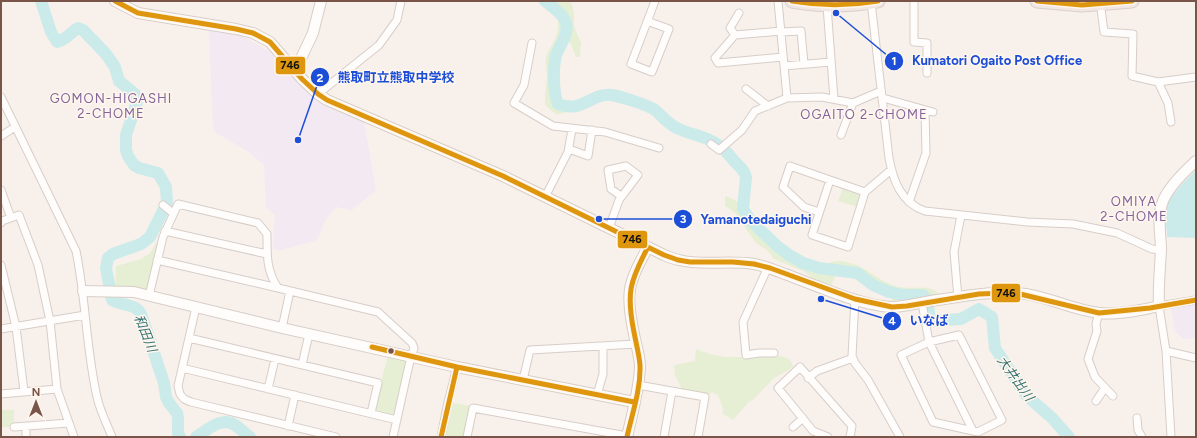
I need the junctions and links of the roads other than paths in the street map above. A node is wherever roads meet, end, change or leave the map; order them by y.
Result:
1 (115, 1) edge
2 (321, 1) edge
3 (401, 1) edge
4 (655, 1) edge
5 (778, 1) edge
6 (792, 1) edge
7 (914, 1) edge
8 (1037, 1) edge
9 (1132, 1) edge
10 (875, 2) edge
11 (1100, 2) edge
12 (827, 6) junction
13 (739, 13) dead end
14 (647, 21) junction
15 (781, 32) junction
16 (735, 35) junction
17 (532, 44) dead end
18 (783, 57) junction
19 (831, 62) junction
20 (804, 64) junction
21 (784, 66) junction
22 (295, 70) junction
23 (927, 73) dead end
24 (1196, 77) edge
25 (1158, 82) junction
26 (746, 89) dead end
27 (318, 94) junction
28 (882, 95) junction
29 (1, 97) edge
30 (787, 98) junction
31 (834, 99) junction
32 (853, 103) junction
33 (768, 106) junction
34 (925, 110) junction
35 (933, 112) dead end
36 (1171, 122) dead end
37 (15, 127) junction
38 (572, 129) junction
39 (592, 130) junction
40 (841, 135) dead end
41 (1, 136) edge
42 (711, 144) dead end
43 (659, 148) dead end
44 (569, 149) junction
45 (1196, 162) edge
46 (891, 170) junction
47 (830, 180) junction
48 (1, 190) edge
49 (865, 192) junction
50 (622, 196) junction
51 (544, 197) junction
52 (909, 202) junction
53 (163, 205) dead end
54 (171, 212) junction
55 (819, 212) junction
56 (962, 215) junction
57 (11, 218) junction
58 (1, 223) edge
59 (608, 228) junction
60 (165, 231) junction
61 (648, 247) junction
62 (1161, 250) junction
63 (267, 254) junction
64 (157, 260) junction
65 (1, 265) edge
66 (768, 268) junction
67 (278, 288) junction
68 (83, 291) junction
69 (290, 291) junction
70 (149, 296) junction
71 (958, 298) junction
72 (855, 299) junction
73 (1196, 300) edge
74 (922, 303) junction
75 (1159, 306) junction
76 (196, 307) junction
77 (1099, 313) junction
78 (85, 316) junction
79 (50, 321) junction
80 (16, 326) junction
81 (282, 328) junction
82 (1, 329) edge
83 (309, 334) junction
84 (189, 338) junction
85 (929, 342) junction
86 (636, 344) junction
87 (604, 346) junction
88 (1166, 351) junction
89 (774, 353) dead end
90 (411, 357) junction
91 (853, 358) junction
92 (1196, 358) edge
93 (275, 359) junction
94 (302, 365) junction
95 (457, 367) junction
96 (182, 368) junction
97 (808, 378) junction
98 (523, 380) junction
99 (638, 385) junction
100 (1106, 388) junction
101 (57, 389) junction
102 (268, 389) junction
103 (24, 391) junction
104 (672, 391) junction
105 (1, 394) edge
106 (295, 395) junction
107 (597, 395) junction
108 (1113, 396) dead end
109 (1096, 401) dead end
110 (634, 402) junction
111 (371, 413) junction
112 (803, 418) junction
113 (1137, 418) dead end
114 (397, 420) junction
115 (69, 423) junction
116 (288, 426) junction
117 (14, 427) dead end
118 (26, 427) junction
119 (793, 427) dead end
120 (301, 429) junction
121 (973, 432) junction
122 (590, 433) edge
123 (26, 437) edge
124 (74, 437) edge
125 (112, 437) edge
126 (299, 437) edge
127 (336, 437) edge
128 (393, 437) edge
129 (441, 437) edge
130 (467, 437) edge
131 (627, 437) edge
132 (664, 437) edge
133 (698, 437) edge
134 (828, 437) edge
135 (850, 437) edge
136 (900, 437) edge
137 (1142, 437) edge
138 (1171, 437) edge

1 - 22 street
2 - 22 street
3 - 27 street
4 - 14 street
5 - 15 street
6 - 12 highway
7 - 23 street
8 - 11 highway
9 - 11 highway
10 - 12 highway
10 - 28 street
11 - 25 street
12 - 19 street
13 - 16 street
14 - 14 street
15 - 16 street
15 - 18 street
15 - 20 street
16 - 18 street
17 - 38 street
18 - 21 street
19 - 20 street
19 - 31 street
20 - 21 street
21 - 30 street
22 - 27 street
24 - 25 street
25 - 36 street
26 - 33 street
27 - 51 street
28 - 32 street
28 - 34 street
28 - 46 street
29 - 37 street
30 - 31 street
30 - 33 street
31 - 32 street
32 - 40 street
33 - 42 street
34 - 35 street
34 - 52 street
37 - 41 street
37 - 68 street
38 - 39 street
38 - 44 street
39 - 43 street
39 - 44 street
44 - 51 street
45 - 62 street
46 - 49 street
46 - 52 street
47 - 49 street
47 - 55 street
47 - 55 street
48 - 57 street
49 - 55 street
50 - 50 street
50 - 59 street
51 - 59 street
52 - 56 street
53 - 54 street
54 - 60 street
54 - 63 street
56 - 62 street
56 - 71 street
57 - 58 street
57 - 79 street
59 - 61 street
60 - 63 street
60 - 64 street
61 - 66 street
61 - 86 street
62 - 75 street
63 - 67 street
64 - 67 street
64 - 70 street
65 - 80 street
66 - 72 street
66 - 89 street
67 - 69 street
68 - 70 street
68 - 78 street
69 - 81 street
69 - 90 street
70 - 76 street
71 - 74 street
71 - 77 street
72 - 74 street
72 - 91 street
73 - 75 street
74 - 85 street
75 - 77 street
75 - 88 street
76 - 81 street
76 - 84 street
77 - 100 street
78 - 79 street
78 - 125 street
79 - 80 street
79 - 101 street
80 - 82 street
80 - 103 street
81 - 83 street
83 - 90 street
83 - 94 street
84 - 93 street
84 - 96 street
85 - 121 street
85 - 121 street
85 - 121 street
86 - 87 street
86 - 99 street
87 - 98 street
87 - 107 street
88 - 92 street
88 - 138 street
90 - 95 street
90 - 114 street
91 - 97 street
91 - 136 street
93 - 94 street
93 - 102 street
94 - 111 street
95 - 98 street
95 - 129 street
96 - 102 street
96 - 116 street
97 - 112 street
97 - 135 street
98 - 107 street
99 - 104 street
99 - 110 street
100 - 108 street
100 - 109 street
101 - 103 street
101 - 115 street
102 - 106 street
103 - 105 street
104 - 132 street
104 - 133 street
106 - 111 street
106 - 116 street
107 - 110 street
110 - 131 street
111 - 114 street
112 - 119 street
112 - 134 street
113 - 137 street
114 - 128 street
115 - 118 street
115 - 124 street
116 - 120 street
117 - 118 street
118 - 123 street
120 - 126 street
120 - 127 street
122 - 130 street
122 - 131 street

